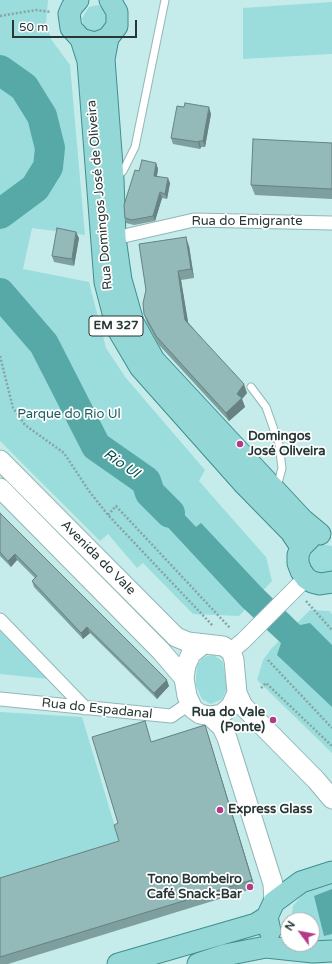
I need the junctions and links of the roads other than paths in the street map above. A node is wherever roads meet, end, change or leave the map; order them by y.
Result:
1 (78, 0) edge
2 (110, 0) edge
3 (165, 0) edge
4 (108, 38) junction
5 (81, 39) junction
6 (113, 179) junction
7 (332, 223) edge
8 (115, 238) junction
9 (251, 387) dead end
10 (0, 460) edge
11 (0, 488) edge
12 (276, 491) junction
13 (326, 535) edge
14 (301, 547) junction
15 (306, 578) junction
16 (332, 582) edge
17 (0, 620) edge
18 (202, 644) junction
19 (231, 651) junction
20 (184, 678) junction
21 (237, 693) junction
22 (0, 699) edge
23 (190, 703) junction
24 (85, 708) junction
25 (210, 716) junction
26 (332, 799) edge
27 (332, 872) edge
28 (271, 909) junction
29 (280, 943) edge
30 (280, 948) edge
31 (332, 951) edge
32 (320, 952) edge
33 (118, 964) edge
34 (198, 964) edge

1 - 5 main road, Rua Domingos José de Oliveira / EM 327
2 - 4 main road, Rua Domingos José de Oliveira / EM 327
3 - 6 lane
4 - 5 main road
4 - 6 main road, Rua Domingos José de Oliveira / EM 327
5 - 14 main road, Rua Domingos José de Oliveira / EM 327
6 - 8 main road, Rua Domingos José de Oliveira / EM 327
7 - 8 street, Rua do Emigrante
8 - 12 main road, Rua Domingos José de Oliveira / EM 327
9 - 12 lane
10 - 18 main road, Avenida do Vale
11 - 20 main road, Avenida do Vale
12 - 13 main road, Rua Domingos José de Oliveira / EM 327
13 - 14 main road, Rua Domingos José de Oliveira / EM 327
14 - 15 main road
15 - 16 main road
15 - 19 street
17 - 24 street
18 - 19 main road, Avenida do Vale
18 - 20 main road, Avenida do Vale
19 - 21 main road
20 - 23 main road, Avenida do Vale
21 - 25 main road
21 - 26 main road
22 - 24 street, Rua do Espadanal
23 - 24 street, Rua do Espadanal
23 - 25 main road
25 - 28 main road
27 - 28 main road
28 - 29 main road
28 - 33 main road
30 - 34 main road
31 - 32 main road

